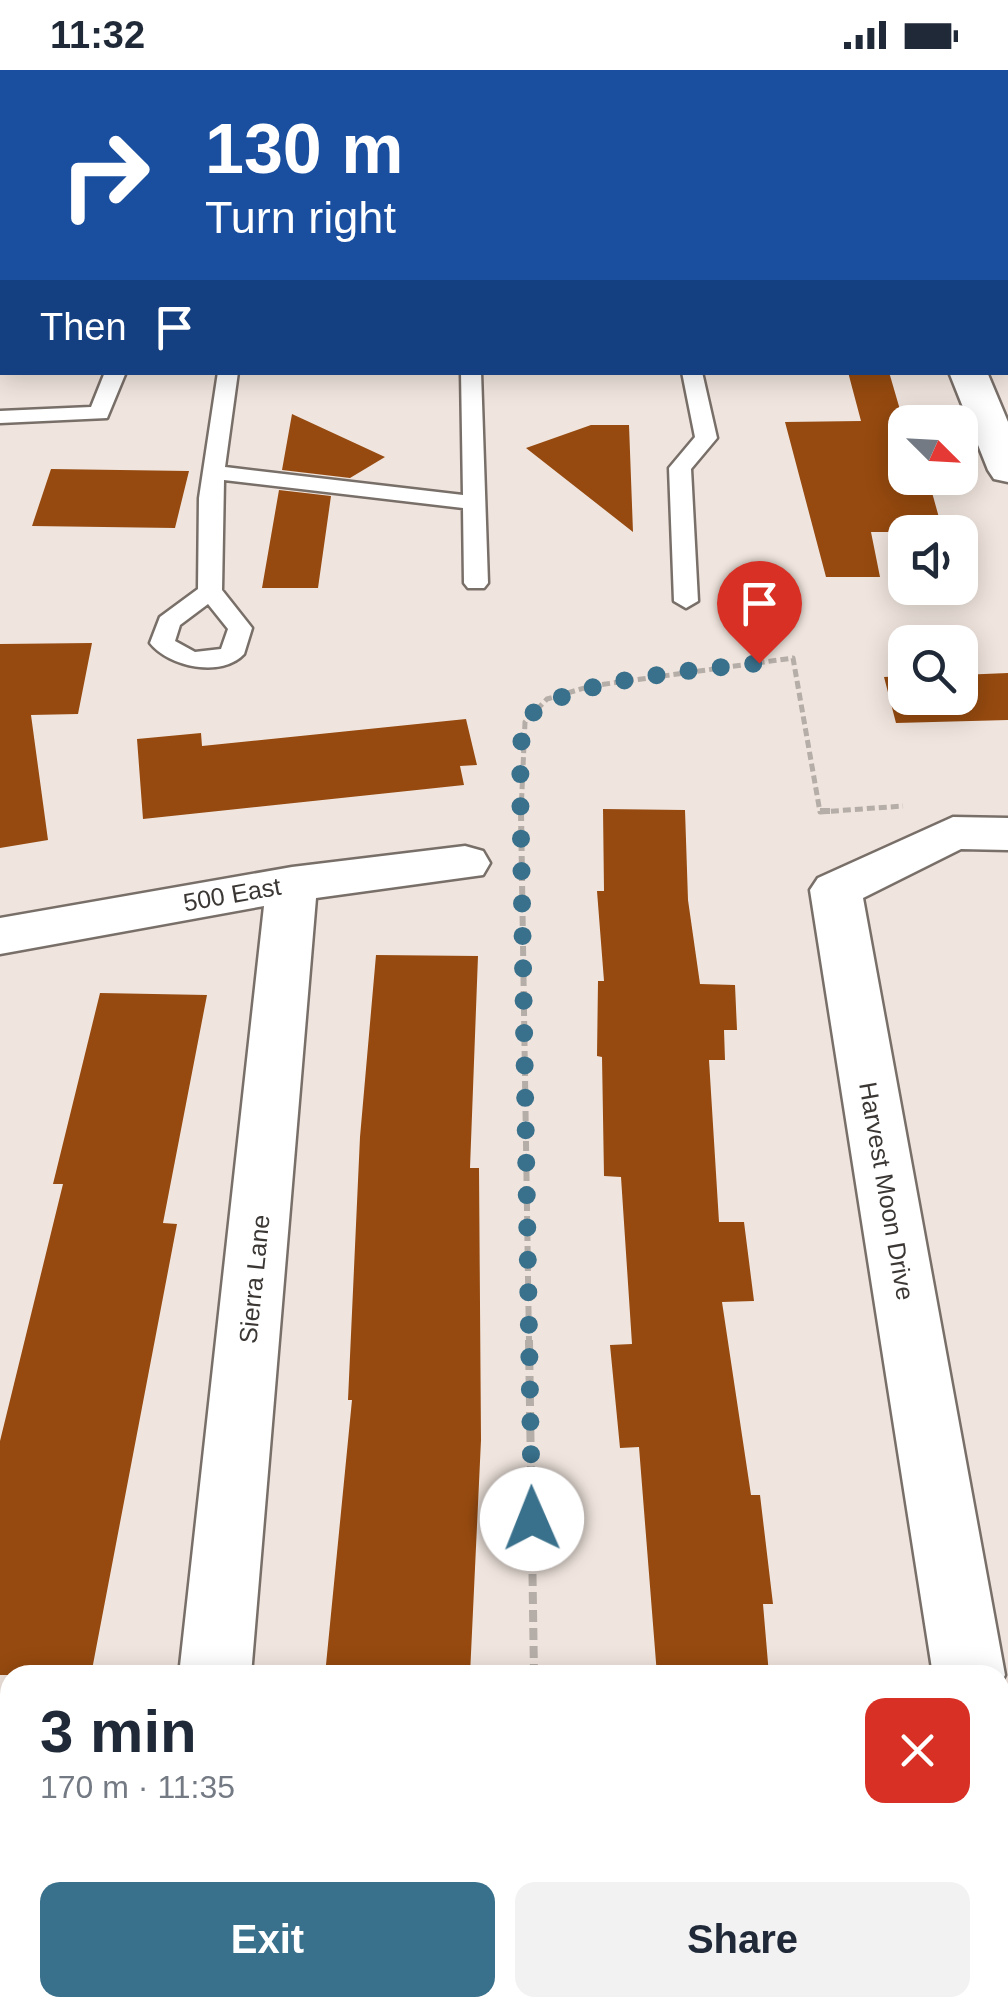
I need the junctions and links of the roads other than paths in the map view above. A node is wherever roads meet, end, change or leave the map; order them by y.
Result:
1 (115, 375) edge
2 (228, 375) edge
3 (471, 375) edge
4 (693, 375) edge
5 (969, 375) edge
6 (0, 417) edge
7 (1008, 470) edge
8 (213, 472) junction
9 (474, 503) junction
10 (476, 583) dead end
11 (210, 591) dead end
12 (686, 602) dead end
13 (1008, 834) edge
14 (466, 863) dead end
15 (292, 884) junction
16 (0, 936) edge
17 (216, 1665) edge
18 (967, 1665) edge

1 - 6 lane
2 - 8 lane
3 - 9 lane
4 - 12 lane
5 - 7 street
8 - 9 lane
8 - 11 lane
9 - 10 lane
13 - 18 street, Harvest Moon Drive
14 - 15 street, 500 East
15 - 16 street, 500 East
15 - 17 street, Sierra Lane

